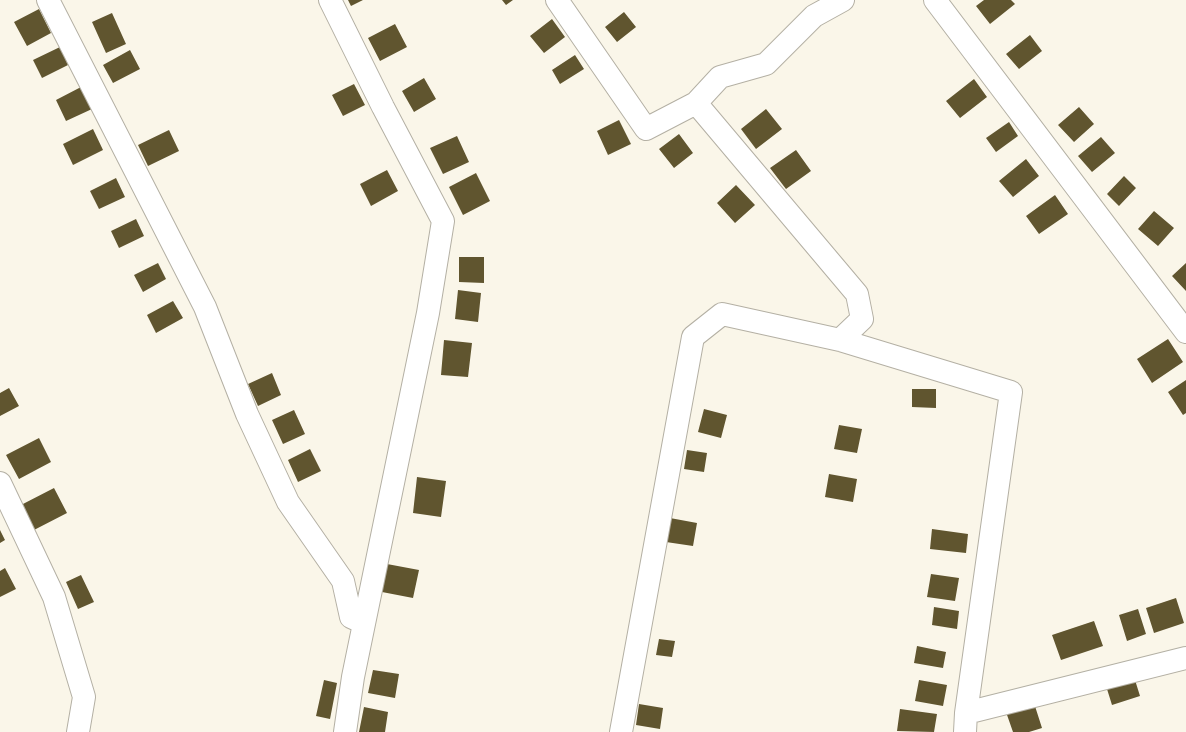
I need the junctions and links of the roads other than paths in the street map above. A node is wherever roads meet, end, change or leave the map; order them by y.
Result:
1 (48, 0) edge
2 (330, 0) edge
3 (557, 0) edge
4 (842, 0) edge
5 (935, 0) edge
6 (696, 103) junction
7 (1186, 332) edge
8 (840, 340) junction
9 (0, 483) edge
10 (364, 623) junction
11 (1186, 658) edge
12 (966, 723) edge
13 (78, 732) edge
14 (345, 732) edge
15 (621, 732) edge

1 - 10 street
2 - 10 street
3 - 6 street
4 - 6 street
5 - 7 street
6 - 8 street
8 - 12 street
8 - 15 street
9 - 13 street
10 - 14 street
11 - 12 street

